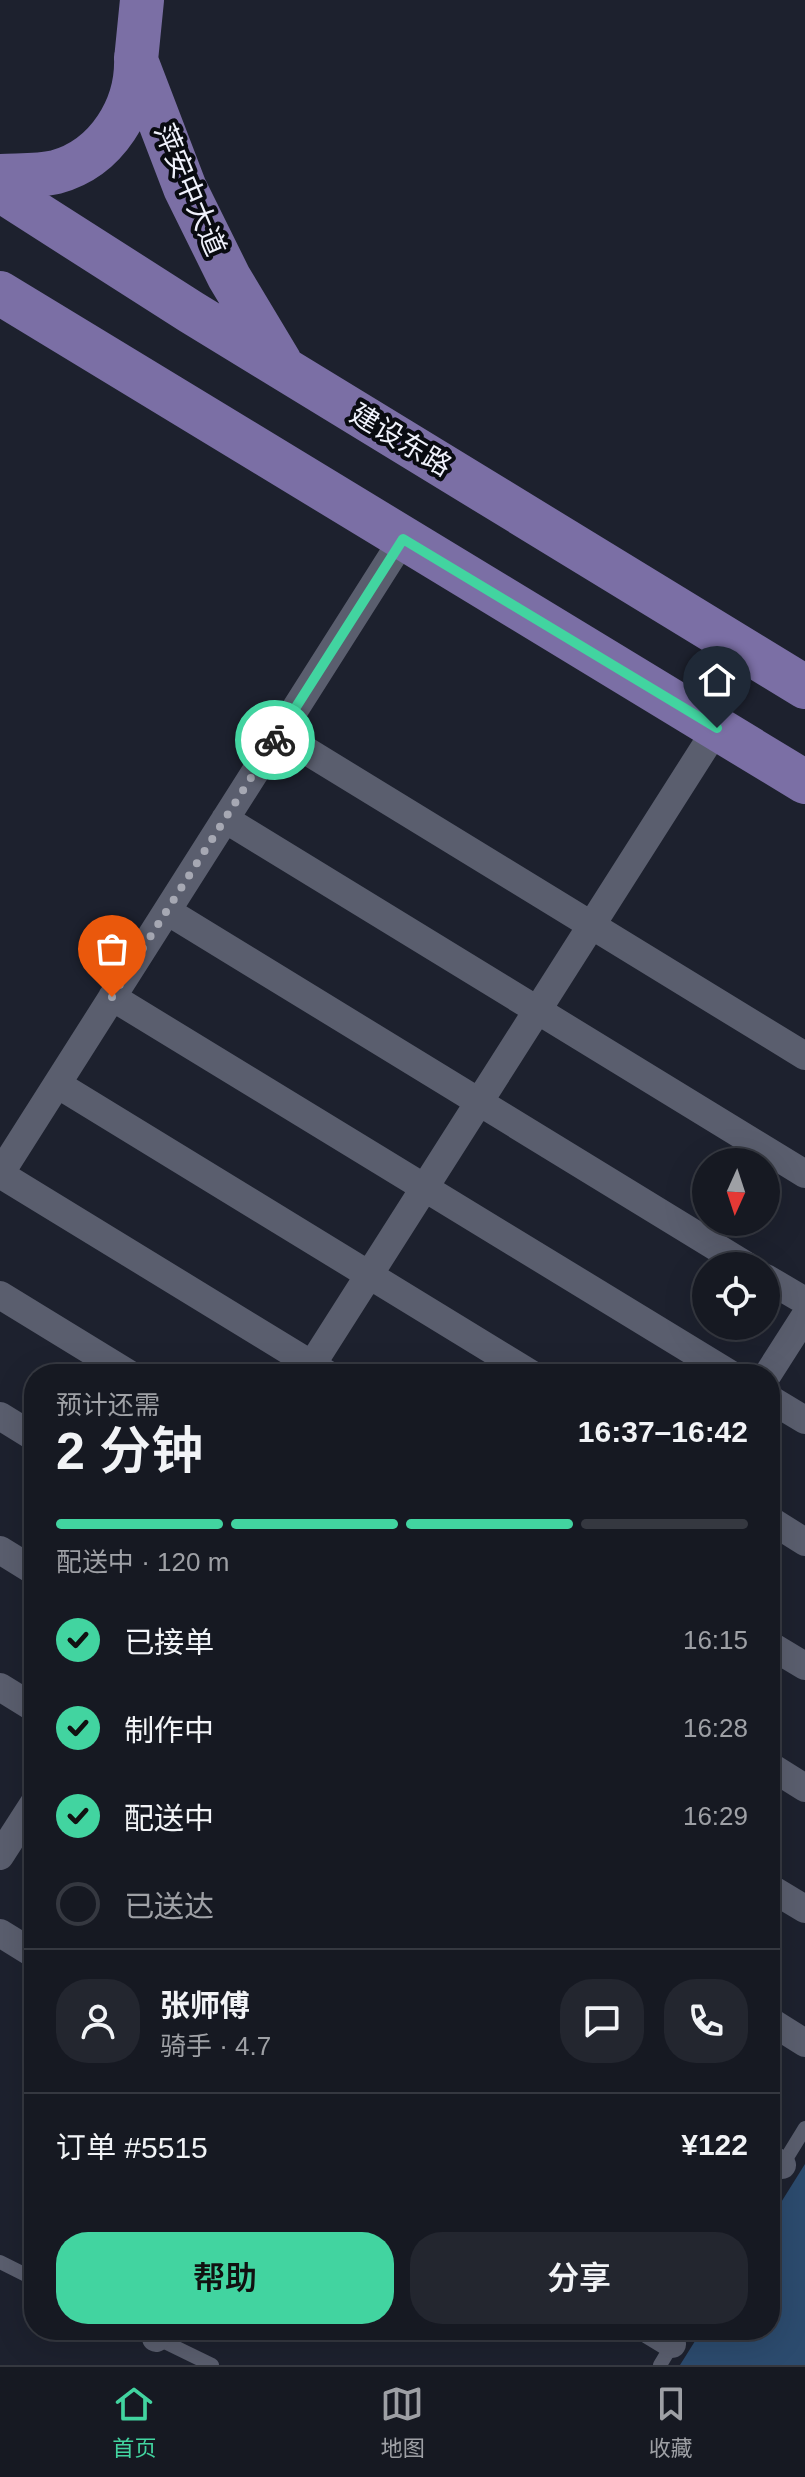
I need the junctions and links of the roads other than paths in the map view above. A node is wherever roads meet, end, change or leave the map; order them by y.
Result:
1 (112, 0) edge
2 (142, 0) edge
3 (136, 60) junction
4 (0, 176) edge
5 (0, 190) edge
6 (0, 293) edge
7 (283, 368) junction
8 (403, 539) junction
9 (805, 687) edge
10 (717, 728) junction
11 (279, 734) junction
12 (805, 782) edge
13 (225, 819) junction
14 (167, 911) junction
15 (592, 925) junction
16 (112, 997) junction
17 (537, 1010) junction
18 (805, 1056) edge
19 (57, 1084) junction
20 (479, 1102) junction
21 (0, 1174) edge
22 (805, 1174) edge
23 (425, 1188) junction
24 (724, 1252) edge
25 (369, 1275) junction
26 (780, 1286) edge
27 (0, 1295) edge
28 (805, 1301) edge
29 (805, 1316) edge
30 (113, 1364) edge
31 (304, 1364) edge
32 (319, 1364) edge
33 (515, 1364) edge
34 (714, 1364) edge
35 (774, 1364) edge
36 (780, 1405) edge
37 (0, 1416) edge
38 (805, 1420) edge
39 (24, 1431) edge
40 (780, 1526) edge
41 (805, 1542) edge
42 (0, 1550) edge
43 (24, 1565) edge
44 (780, 1651) edge
45 (805, 1666) edge
46 (0, 1687) edge
47 (24, 1702) edge
48 (780, 1772) edge
49 (805, 1788) edge
50 (17, 1828) edge
51 (0, 1856) edge
52 (780, 1894) edge
53 (805, 1909) edge
54 (0, 1933) edge
55 (24, 1948) edge
56 (780, 2027) edge
57 (805, 2043) edge
58 (805, 2128) edge
59 (780, 2161) edge
60 (0, 2262) edge
61 (24, 2274) edge
62 (165, 2340) edge
63 (212, 2365) edge

1 - 3 main road
2 - 3 main road, 萍安中大道
3 - 4 main road
3 - 7 main road, 萍安中大道
5 - 7 main road, 建设东路
6 - 8 main road
7 - 9 main road, 建设东路
8 - 10 main road
8 - 11 street
10 - 12 main road
10 - 15 street
11 - 13 street
11 - 15 street
13 - 14 street
13 - 17 street
14 - 16 street
14 - 20 street
15 - 17 street
15 - 18 street
16 - 19 street
16 - 23 street
17 - 20 street
17 - 22 street
19 - 21 street
19 - 25 street
20 - 23 street
20 - 24 street
21 - 31 street
23 - 25 street
23 - 34 street
25 - 32 street
25 - 33 street
26 - 28 street
27 - 30 street
29 - 35 street
36 - 38 street
37 - 39 street
40 - 41 street
42 - 43 street
44 - 45 street
46 - 47 street
48 - 49 street
50 - 51 street
52 - 53 street
54 - 55 street
56 - 57 street
58 - 59 lane
60 - 61 lane
62 - 63 lane

